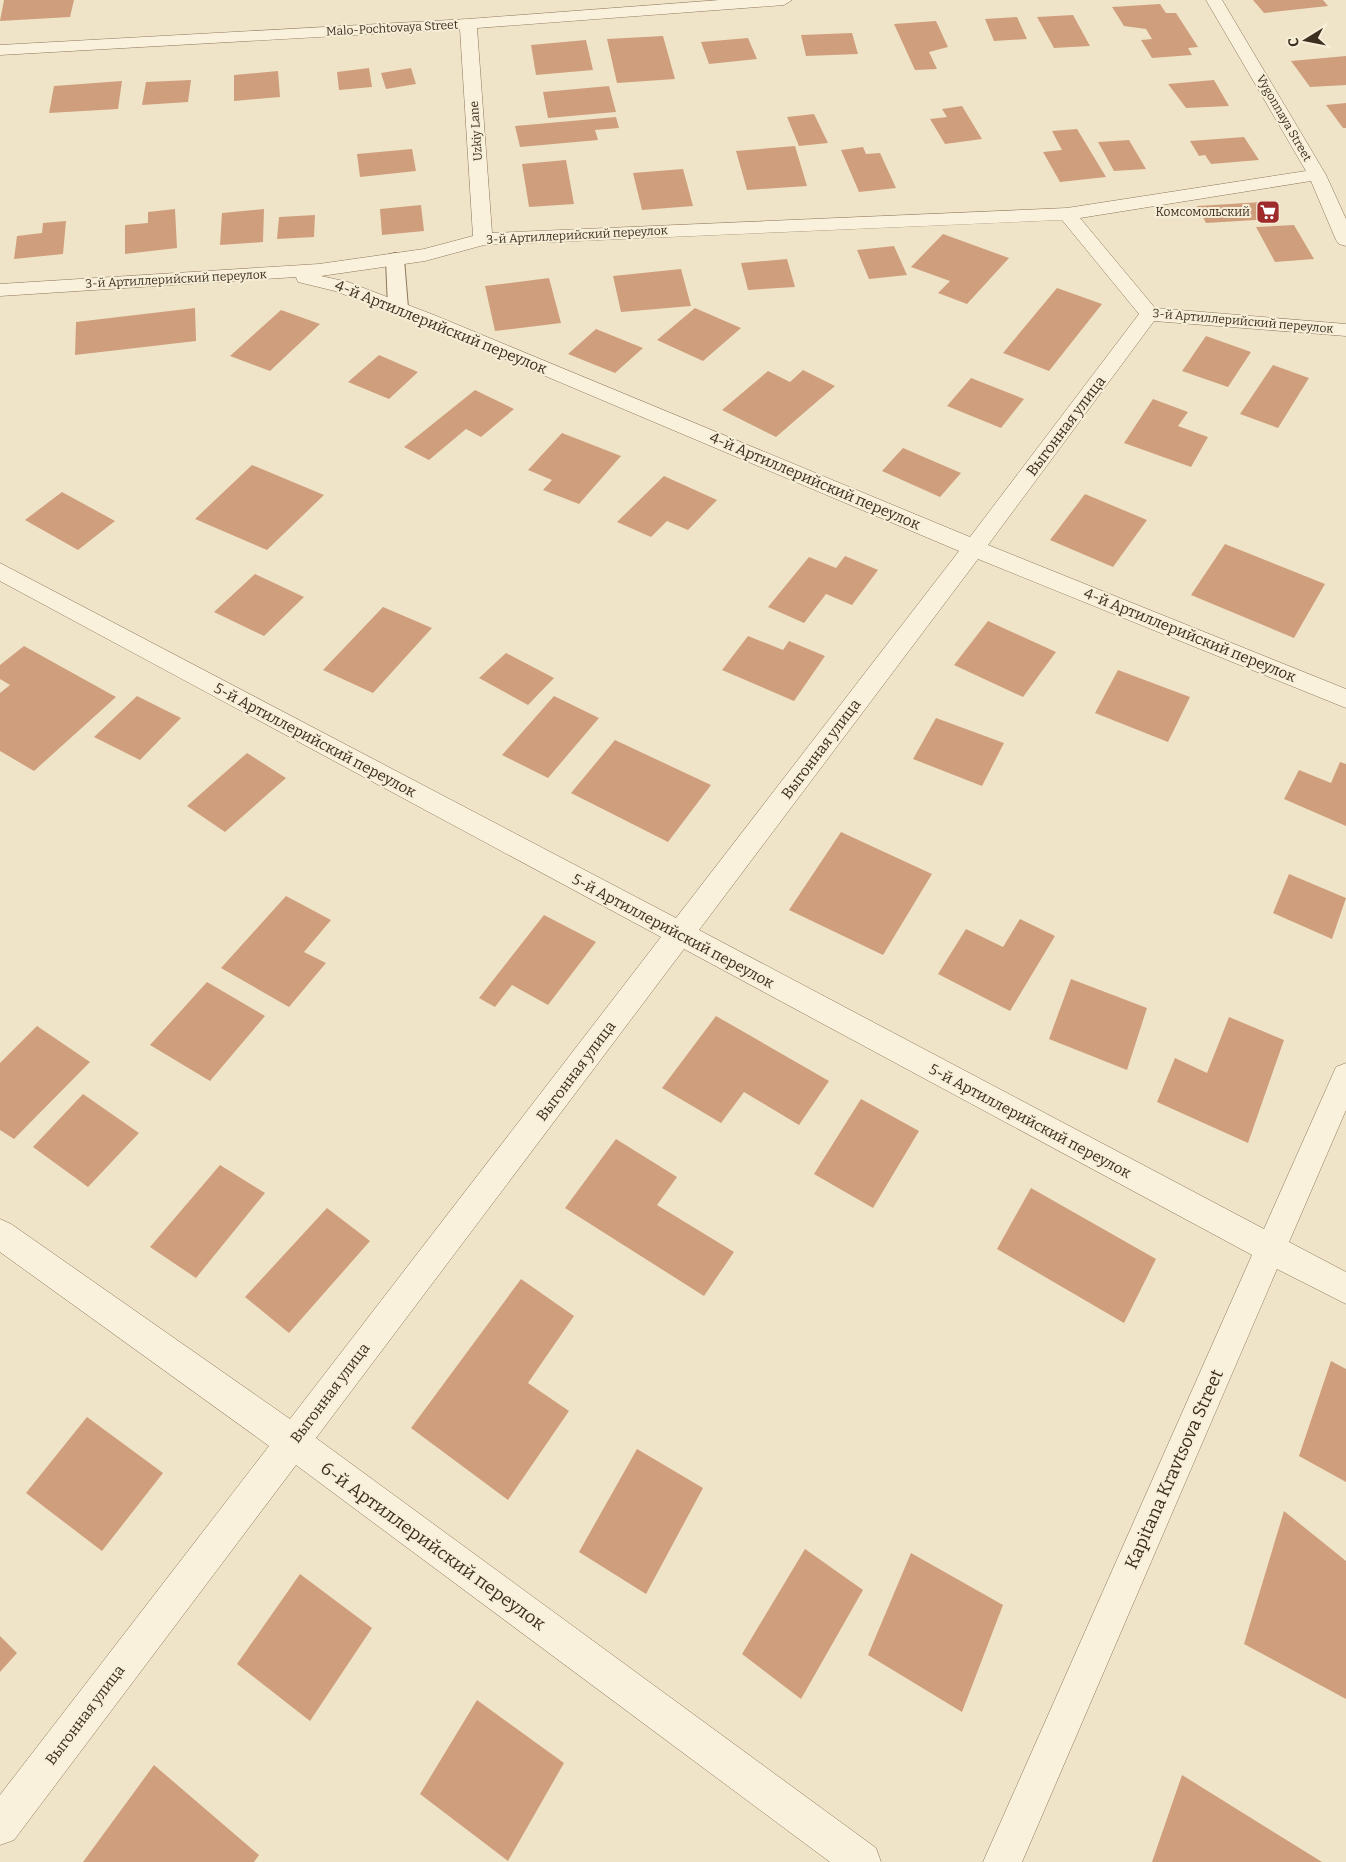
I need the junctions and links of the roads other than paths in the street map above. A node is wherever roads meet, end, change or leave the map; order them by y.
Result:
1 (537, 0) edge
2 (784, 0) edge
3 (1214, 0) edge
4 (542, 18) junction
5 (468, 24) junction
6 (0, 50) edge
7 (1317, 175) junction
8 (1067, 214) junction
9 (483, 239) junction
10 (1346, 240) edge
11 (395, 259) junction
12 (281, 273) junction
13 (0, 290) edge
14 (398, 308) junction
15 (1149, 314) junction
16 (1346, 330) edge
17 (974, 548) junction
18 (0, 572) edge
19 (1346, 699) edge
20 (680, 934) junction
21 (1346, 1076) edge
22 (0, 1234) edge
23 (1270, 1249) junction
24 (1346, 1289) edge
25 (293, 1442) junction
26 (0, 1826) edge
27 (862, 1862) edge
28 (1002, 1862) edge

1 - 4 street
2 - 4 street, Malo-Pochtovaya Street
3 - 7 street, Vygonnaya Street
4 - 5 street, Malo-Pochtovaya Street
5 - 6 street, Malo-Pochtovaya Street
5 - 9 street, Uzkiy Lane
7 - 8 street, 3-й Артиллерийский переулок
7 - 10 street, Vygonnaya Street
8 - 9 street, 3-й Артиллерийский переулок
8 - 15 street, 3-й Артиллерийский переулок
9 - 11 street, 3-й Артиллерийский переулок
11 - 12 street, 3-й Артиллерийский переулок
11 - 14 lane
12 - 13 street, 3-й Артиллерийский переулок
12 - 14 street, 4-й Артиллерийский переулок
14 - 17 street, 4-й Артиллерийский переулок
15 - 16 street, 3-й Артиллерийский переулок
15 - 17 street, Выгонная улица
17 - 19 street, 4-й Артиллерийский переулок
17 - 20 street, Выгонная улица
18 - 20 street, 5-й Артиллерийский переулок
20 - 23 street, 5-й Артиллерийский переулок
20 - 25 street, Выгонная улица
21 - 23 street, Kapitana Kravtsova Street
22 - 25 street, 6-й Артиллерийский переулок
23 - 24 street, 5-й Артиллерийский переулок
23 - 28 street, Kapitana Kravtsova Street
25 - 26 street, Выгонная улица
25 - 27 street, 6-й Артиллерийский переулок

